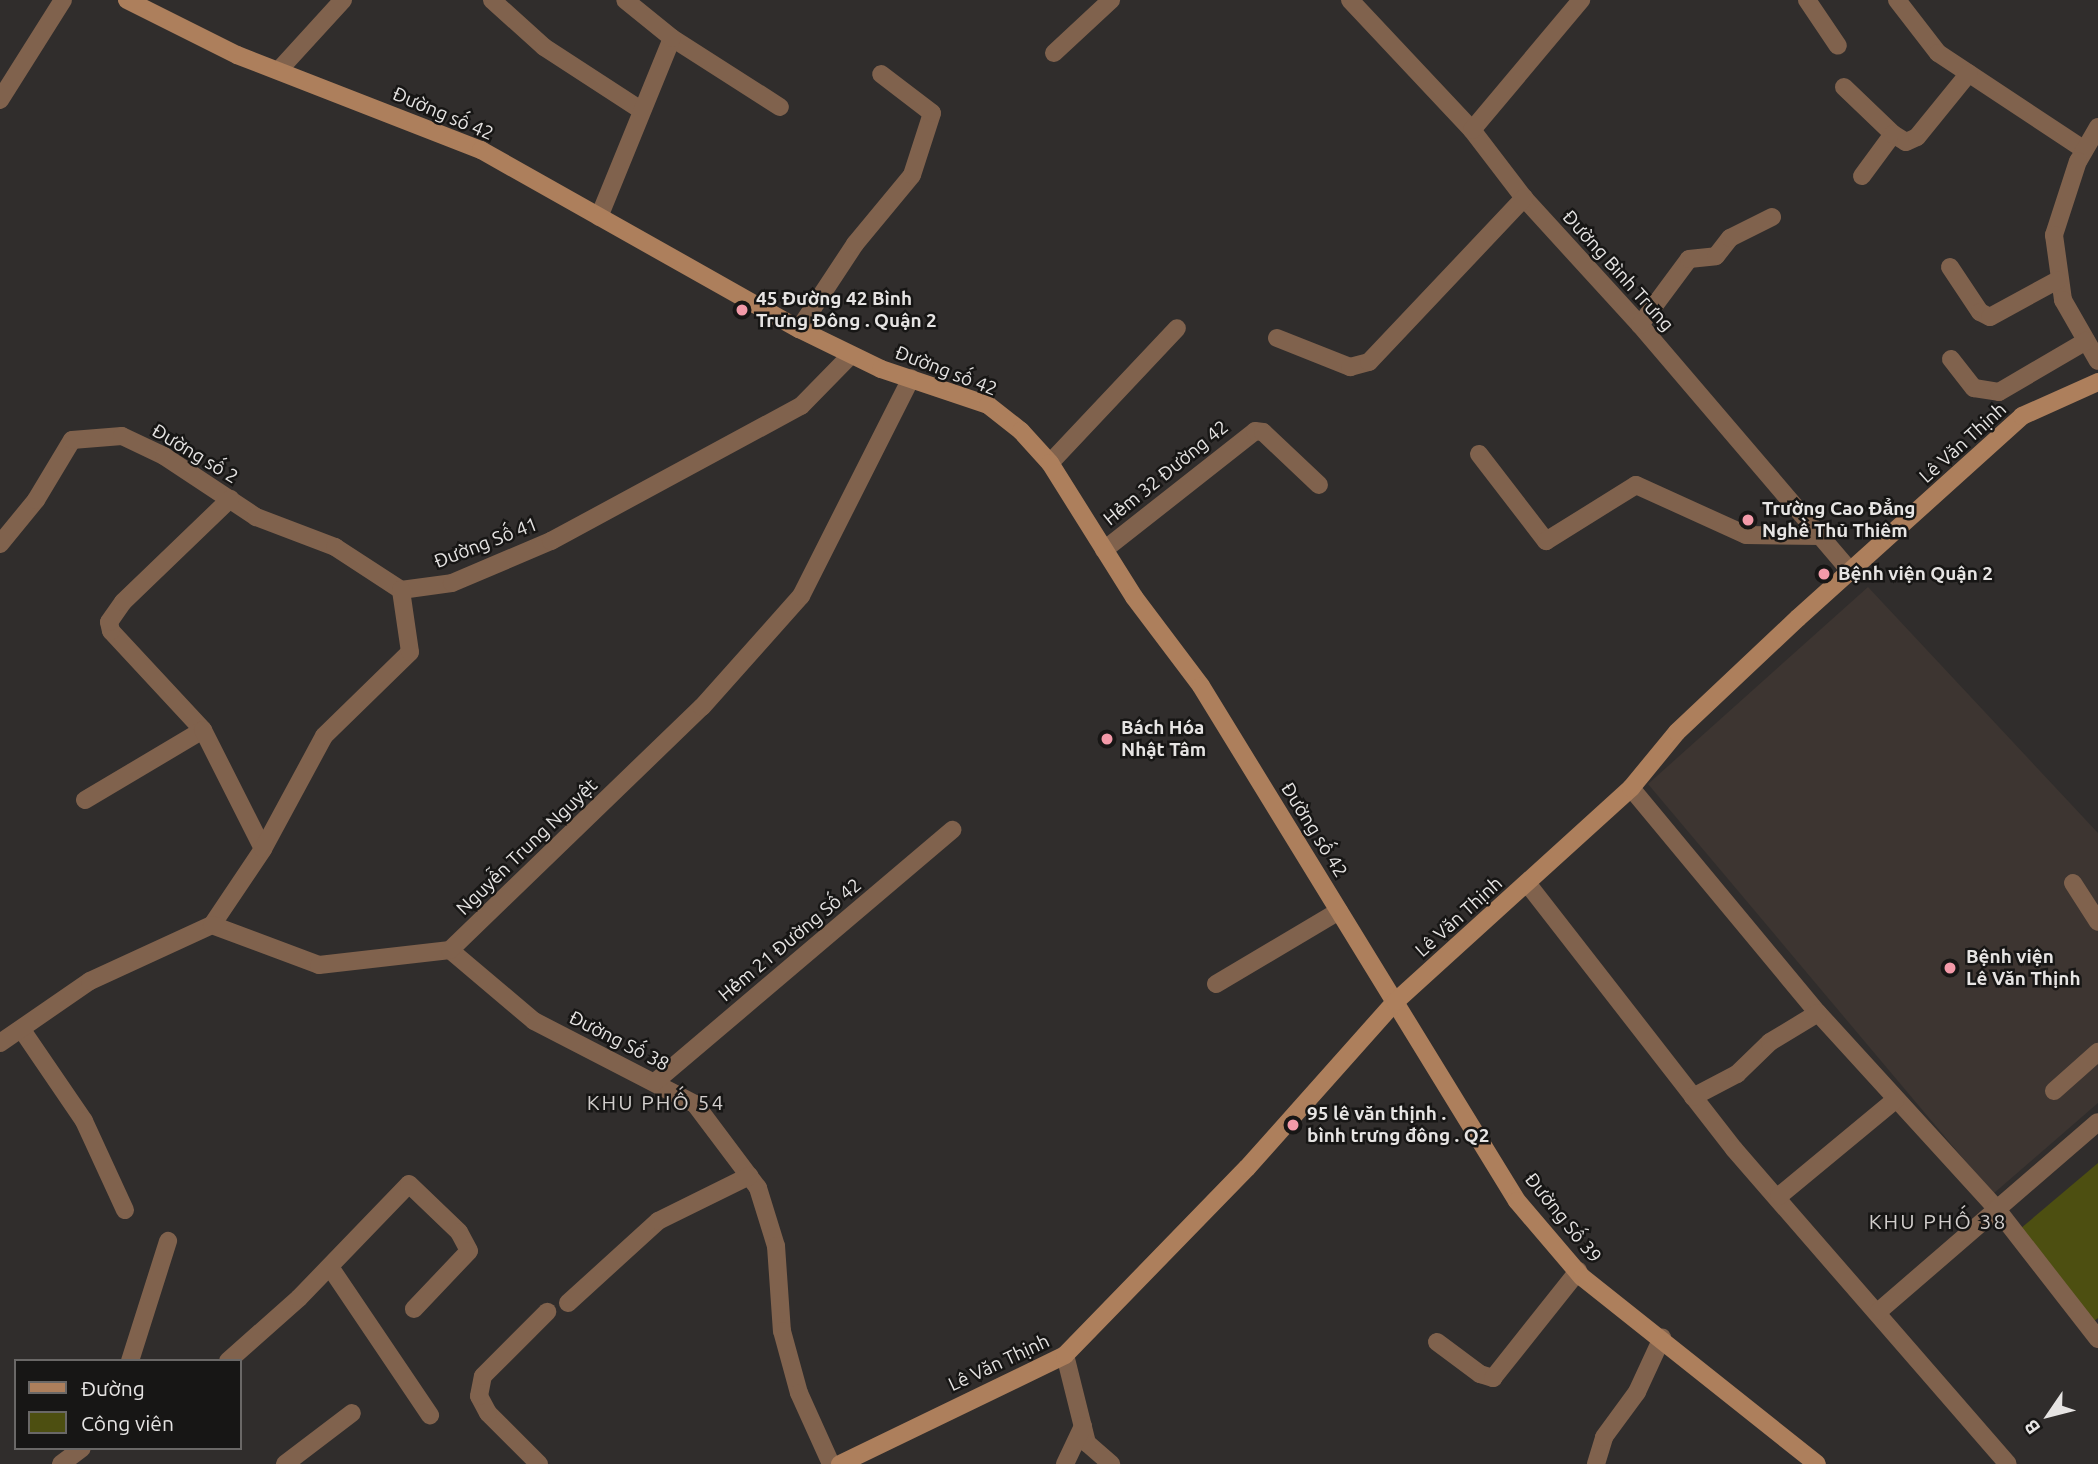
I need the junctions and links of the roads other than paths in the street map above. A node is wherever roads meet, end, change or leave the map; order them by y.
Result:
1 (64, 0) edge
2 (127, 0) edge
3 (343, 0) edge
4 (492, 0) edge
5 (625, 0) edge
6 (1111, 0) edge
7 (1350, 0) edge
8 (1581, 0) edge
9 (1807, 0) edge
10 (1897, 0) edge
11 (672, 38) junction
12 (1838, 46) dead end
13 (1054, 53) dead end
14 (279, 70) junction
15 (1969, 73) junction
16 (881, 74) dead end
17 (1843, 86) dead end
18 (0, 100) edge
19 (780, 107) dead end
20 (641, 110) junction
21 (2098, 128) edge
22 (1472, 130) junction
23 (1894, 134) junction
24 (2083, 149) junction
25 (1862, 176) dead end
26 (1524, 198) junction
27 (599, 217) junction
28 (1772, 218) dead end
29 (1950, 267) dead end
30 (2058, 280) junction
31 (1640, 325) junction
32 (1177, 328) dead end
33 (799, 329) junction
34 (1278, 338) dead end
35 (2086, 341) junction
36 (851, 355) junction
37 (1951, 359) dead end
38 (2098, 361) edge
39 (911, 378) junction
40 (2098, 382) edge
41 (1479, 454) dead end
42 (1049, 463) junction
43 (1319, 485) dead end
44 (230, 499) junction
45 (1821, 536) junction
46 (0, 544) edge
47 (1104, 550) junction
48 (1852, 573) junction
49 (401, 590) junction
50 (203, 730) junction
51 (1631, 788) junction
52 (85, 800) dead end
53 (952, 830) dead end
54 (263, 849) junction
55 (1527, 883) junction
56 (2073, 883) dead end
57 (1339, 911) junction
58 (2098, 922) edge
59 (212, 925) junction
60 (450, 950) junction
61 (1216, 984) dead end
62 (1395, 1002) junction
63 (1818, 1013) junction
64 (22, 1030) junction
65 (0, 1043) edge
66 (2098, 1052) edge
67 (655, 1082) junction
68 (2054, 1091) dead end
69 (1693, 1097) junction
70 (1895, 1100) junction
71 (2098, 1122) edge
72 (749, 1176) junction
73 (1779, 1196) junction
74 (1996, 1208) junction
75 (125, 1210) dead end
76 (168, 1241) dead end
77 (330, 1268) junction
78 (1578, 1272) junction
79 (568, 1303) dead end
80 (414, 1309) dead end
81 (1879, 1311) junction
82 (547, 1312) dead end
83 (2096, 1333) edge
84 (1662, 1338) junction
85 (1437, 1342) dead end
86 (1065, 1355) junction
87 (131, 1359) edge
88 (230, 1359) edge
89 (352, 1413) dead end
90 (430, 1415) dead end
91 (1083, 1426) junction
92 (79, 1450) edge
93 (61, 1464) edge
94 (285, 1464) edge
95 (539, 1464) edge
96 (831, 1464) edge
97 (840, 1464) edge
98 (1065, 1464) edge
99 (1111, 1464) edge
100 (1596, 1464) edge
101 (1817, 1464) edge
102 (2008, 1464) edge

1 - 18 street
2 - 14 street, Đường số 42
3 - 14 street
4 - 20 street
5 - 11 street
6 - 13 street
7 - 22 street, Đường Bình Trưng
8 - 22 street
9 - 12 street
10 - 15 street
11 - 19 street
11 - 20 street
14 - 27 street, Đường số 42
15 - 23 street
15 - 24 street
16 - 33 street
17 - 23 street
20 - 27 street
21 - 24 street
22 - 26 street, Đường Bình Trưng
23 - 25 street
24 - 30 street
26 - 31 street, Đường Bình Trưng
26 - 34 street
27 - 33 street, Đường số 42
28 - 31 street
29 - 30 street
30 - 35 street
31 - 45 street, Đường Bình Trưng
32 - 42 street
33 - 36 street, Đường số 42
35 - 37 street
35 - 38 street
36 - 39 street, Đường số 42
36 - 49 street, Đường Số 41
39 - 42 street, Đường số 42
39 - 60 street, Nguyễn Trung Nguyệt
40 - 48 street, Lê Văn Thịnh
41 - 45 street
42 - 47 street, Đường số 42
43 - 47 street, Hẻm 32 Đường 42
44 - 46 street, Đường số 2
44 - 49 street, Đường số 2
44 - 50 street
45 - 48 street, Đường Bình Trưng
47 - 57 street, Đường số 42
48 - 51 street, Lê Văn Thịnh
49 - 54 street
50 - 52 street
50 - 54 street
51 - 55 street, Lê Văn Thịnh
51 - 63 street
53 - 67 street, Hẻm 21 Đường Số 42
54 - 59 street
55 - 62 street, Lê Văn Thịnh
55 - 69 street
56 - 58 street
57 - 61 street
57 - 62 street, Đường số 42
59 - 60 street
59 - 64 street
60 - 67 street, Đường Số 38
62 - 78 street, Đường Số 39
62 - 86 street, Lê Văn Thịnh
63 - 69 street
63 - 70 street
64 - 65 street
64 - 75 street
66 - 68 street
67 - 72 street, Đường Số 38
69 - 73 street
70 - 73 street
70 - 74 street
71 - 74 street
72 - 79 street
72 - 96 street, Đường Số 38
73 - 81 street
74 - 81 street
74 - 83 street
76 - 87 street
77 - 80 street
77 - 88 street
77 - 90 street
78 - 84 street, Đường Số 39
78 - 85 street
81 - 102 street
82 - 95 street
84 - 100 street
84 - 101 street, Đường Số 39
86 - 91 street
86 - 97 street, Lê Văn Thịnh
89 - 94 street
91 - 98 street
91 - 99 street
92 - 93 street

